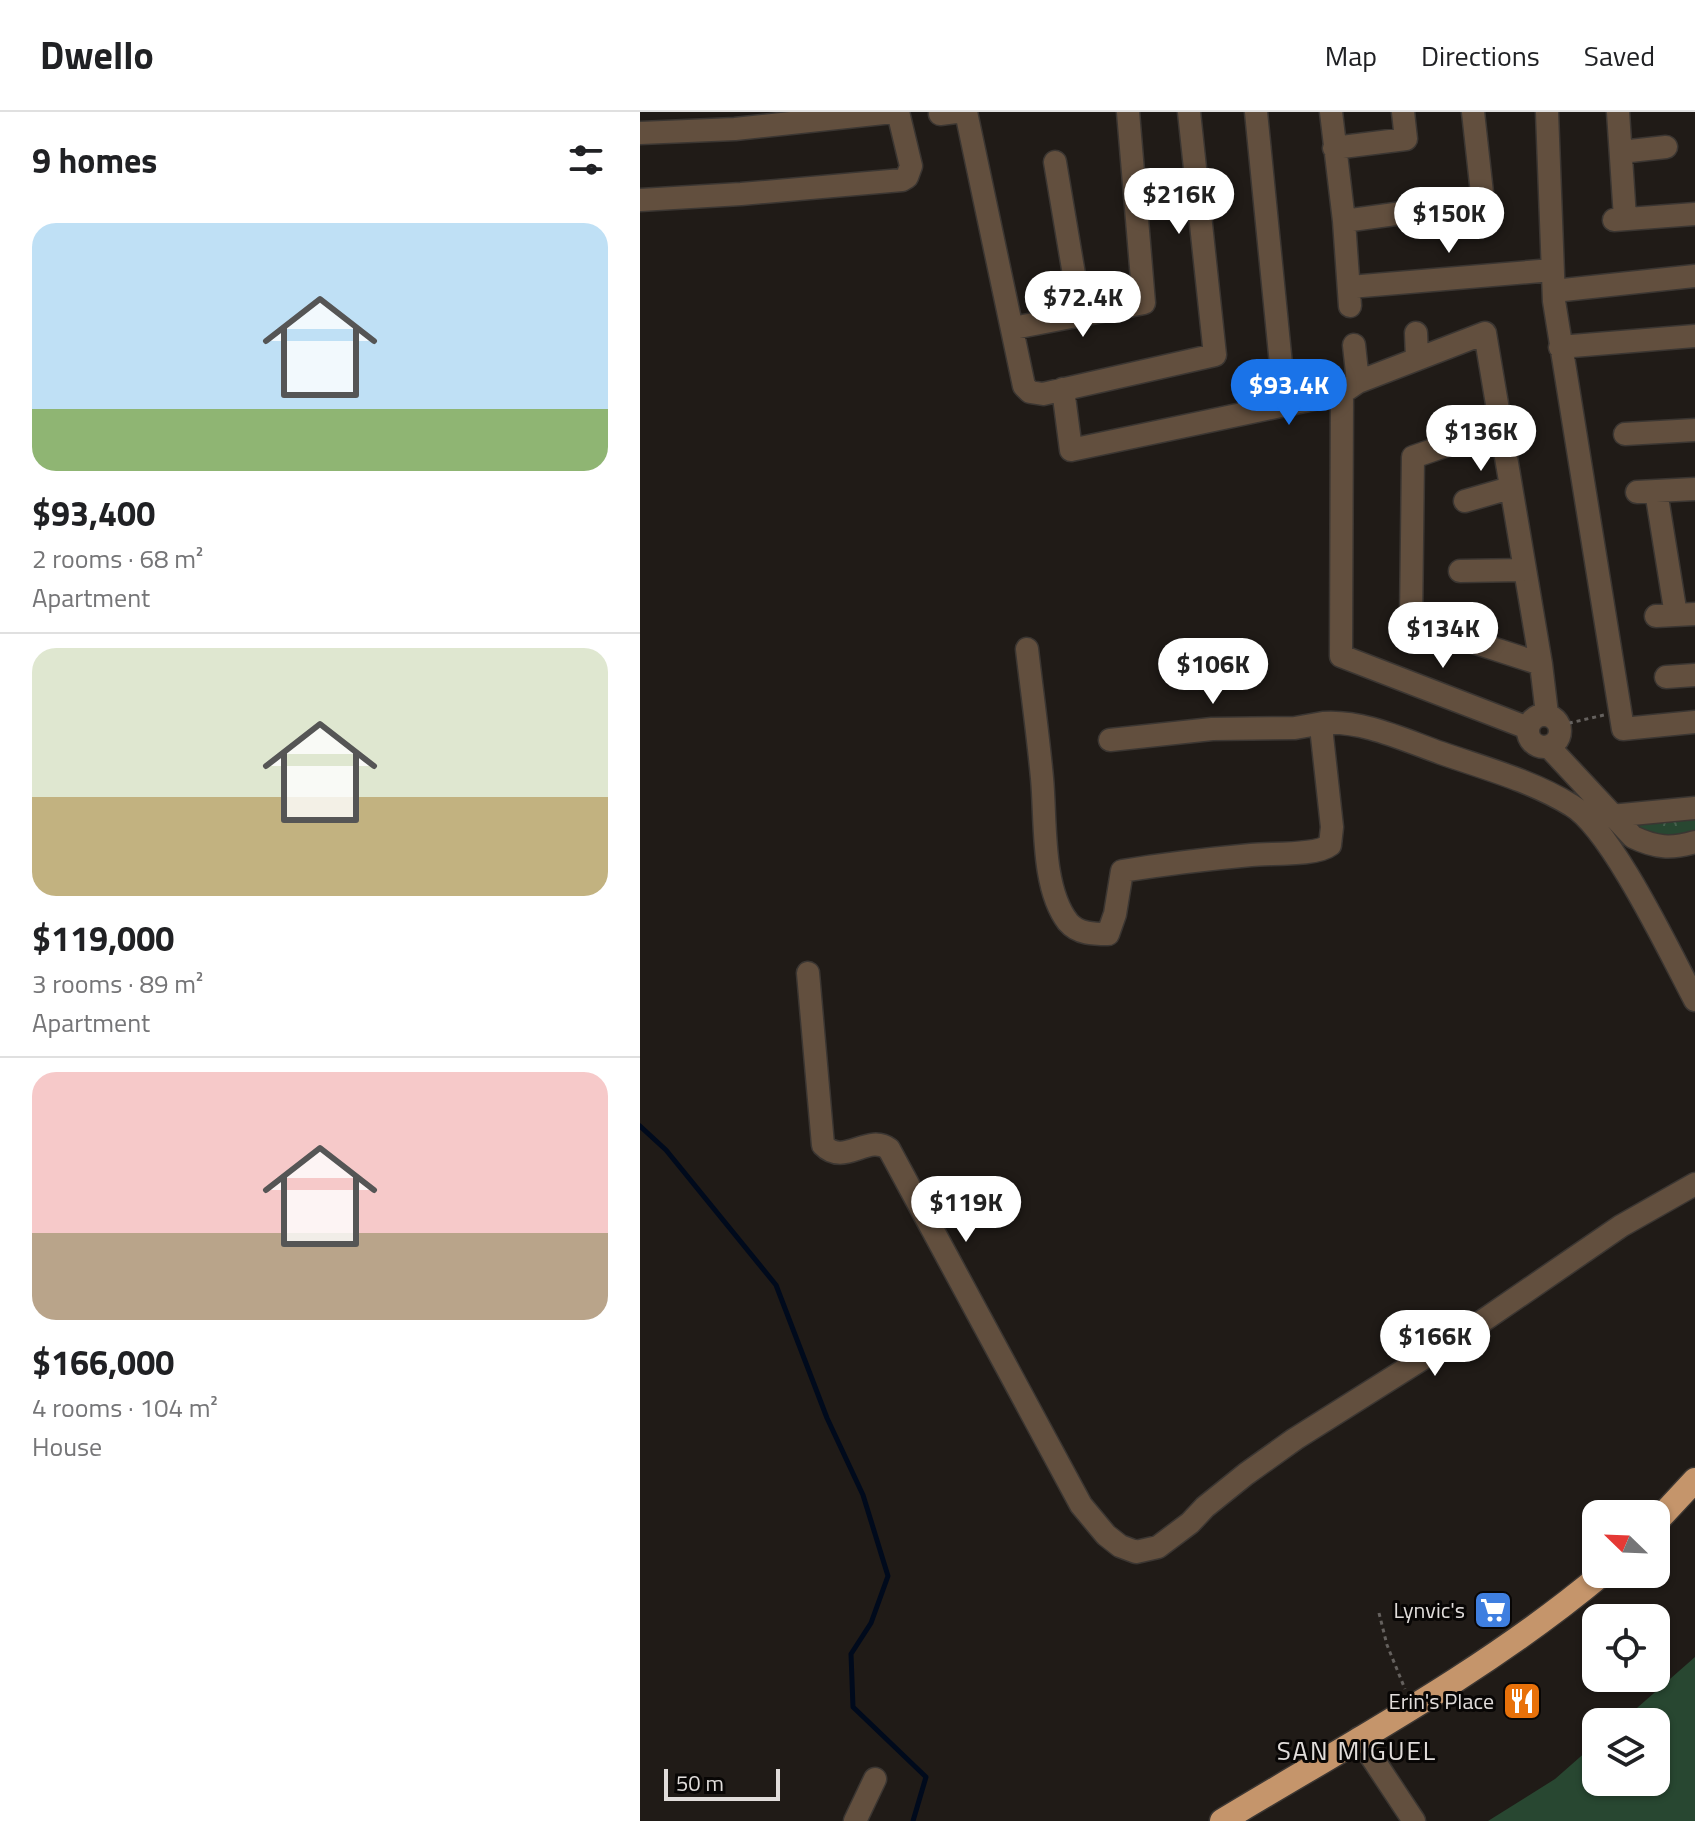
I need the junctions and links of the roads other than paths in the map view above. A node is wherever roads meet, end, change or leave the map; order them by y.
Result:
1 (895, 112) edge
2 (966, 112) edge
3 (1128, 112) edge
4 (1189, 112) edge
5 (1256, 112) edge
6 (1331, 112) edge
7 (1403, 112) edge
8 (1473, 112) edge
9 (1547, 112) edge
10 (1618, 112) edge
11 (640, 133) edge
12 (1666, 147) dead end
13 (1334, 148) junction
14 (1621, 152) junction
15 (1055, 162) dead end
16 (640, 200) edge
17 (1695, 214) edge
18 (1344, 221) junction
19 (1695, 276) edge
20 (1553, 280) junction
21 (1081, 316) junction
22 (1013, 328) junction
23 (1416, 333) dead end
24 (1695, 336) edge
25 (1354, 345) dead end
26 (1560, 347) junction
27 (1417, 358) junction
28 (1350, 388) junction
29 (1063, 389) junction
30 (1285, 405) junction
31 (1500, 427) junction
32 (1695, 430) edge
33 (1625, 434) dead end
34 (1510, 488) junction
35 (1695, 489) edge
36 (1465, 501) dead end
37 (1524, 570) junction
38 (1460, 571) dead end
39 (1676, 615) edge
40 (1027, 649) dead end
41 (1541, 664) junction
42 (1695, 675) edge
43 (1666, 677) dead end
44 (1554, 720) junction
45 (1695, 722) edge
46 (1323, 723) junction
47 (1528, 728) junction
48 (1110, 740) dead end
49 (1549, 747) junction
50 (1695, 808) edge
51 (1611, 816) junction
52 (1695, 842) edge
53 (808, 973) dead end
54 (1695, 1000) edge
55 (1695, 1184) edge
56 (1695, 1480) edge
57 (1670, 1507) edge
58 (1585, 1588) edge
59 (1359, 1738) junction
60 (875, 1779) dead end
61 (855, 1821) edge
62 (1222, 1821) edge
63 (1414, 1821) edge

1 - 11 street
1 - 16 street
2 - 22 street
3 - 21 street
4 - 29 street
5 - 30 street
6 - 13 street
7 - 13 street
8 - 18 street
9 - 20 street
10 - 14 street
12 - 14 street
13 - 18 street
14 - 17 street
15 - 21 street
18 - 20 street
19 - 20 street
20 - 26 street
21 - 22 street
22 - 29 street
23 - 27 street
24 - 26 street
25 - 28 street
26 - 45 street
27 - 28 street
27 - 31 street
28 - 30 street
28 - 47 street
29 - 30 street
31 - 34 street
31 - 41 street
32 - 33 street
34 - 36 street
34 - 37 street
35 - 39 street
37 - 38 street
37 - 41 street
40 - 46 street
41 - 44 street
42 - 43 street
44 - 47 street
44 - 49 street
46 - 48 street
46 - 54 street
47 - 49 street
49 - 51 street
50 - 51 street
51 - 52 street
53 - 55 street
56 - 57 highway
58 - 59 highway
59 - 62 highway
59 - 63 street
60 - 61 street

